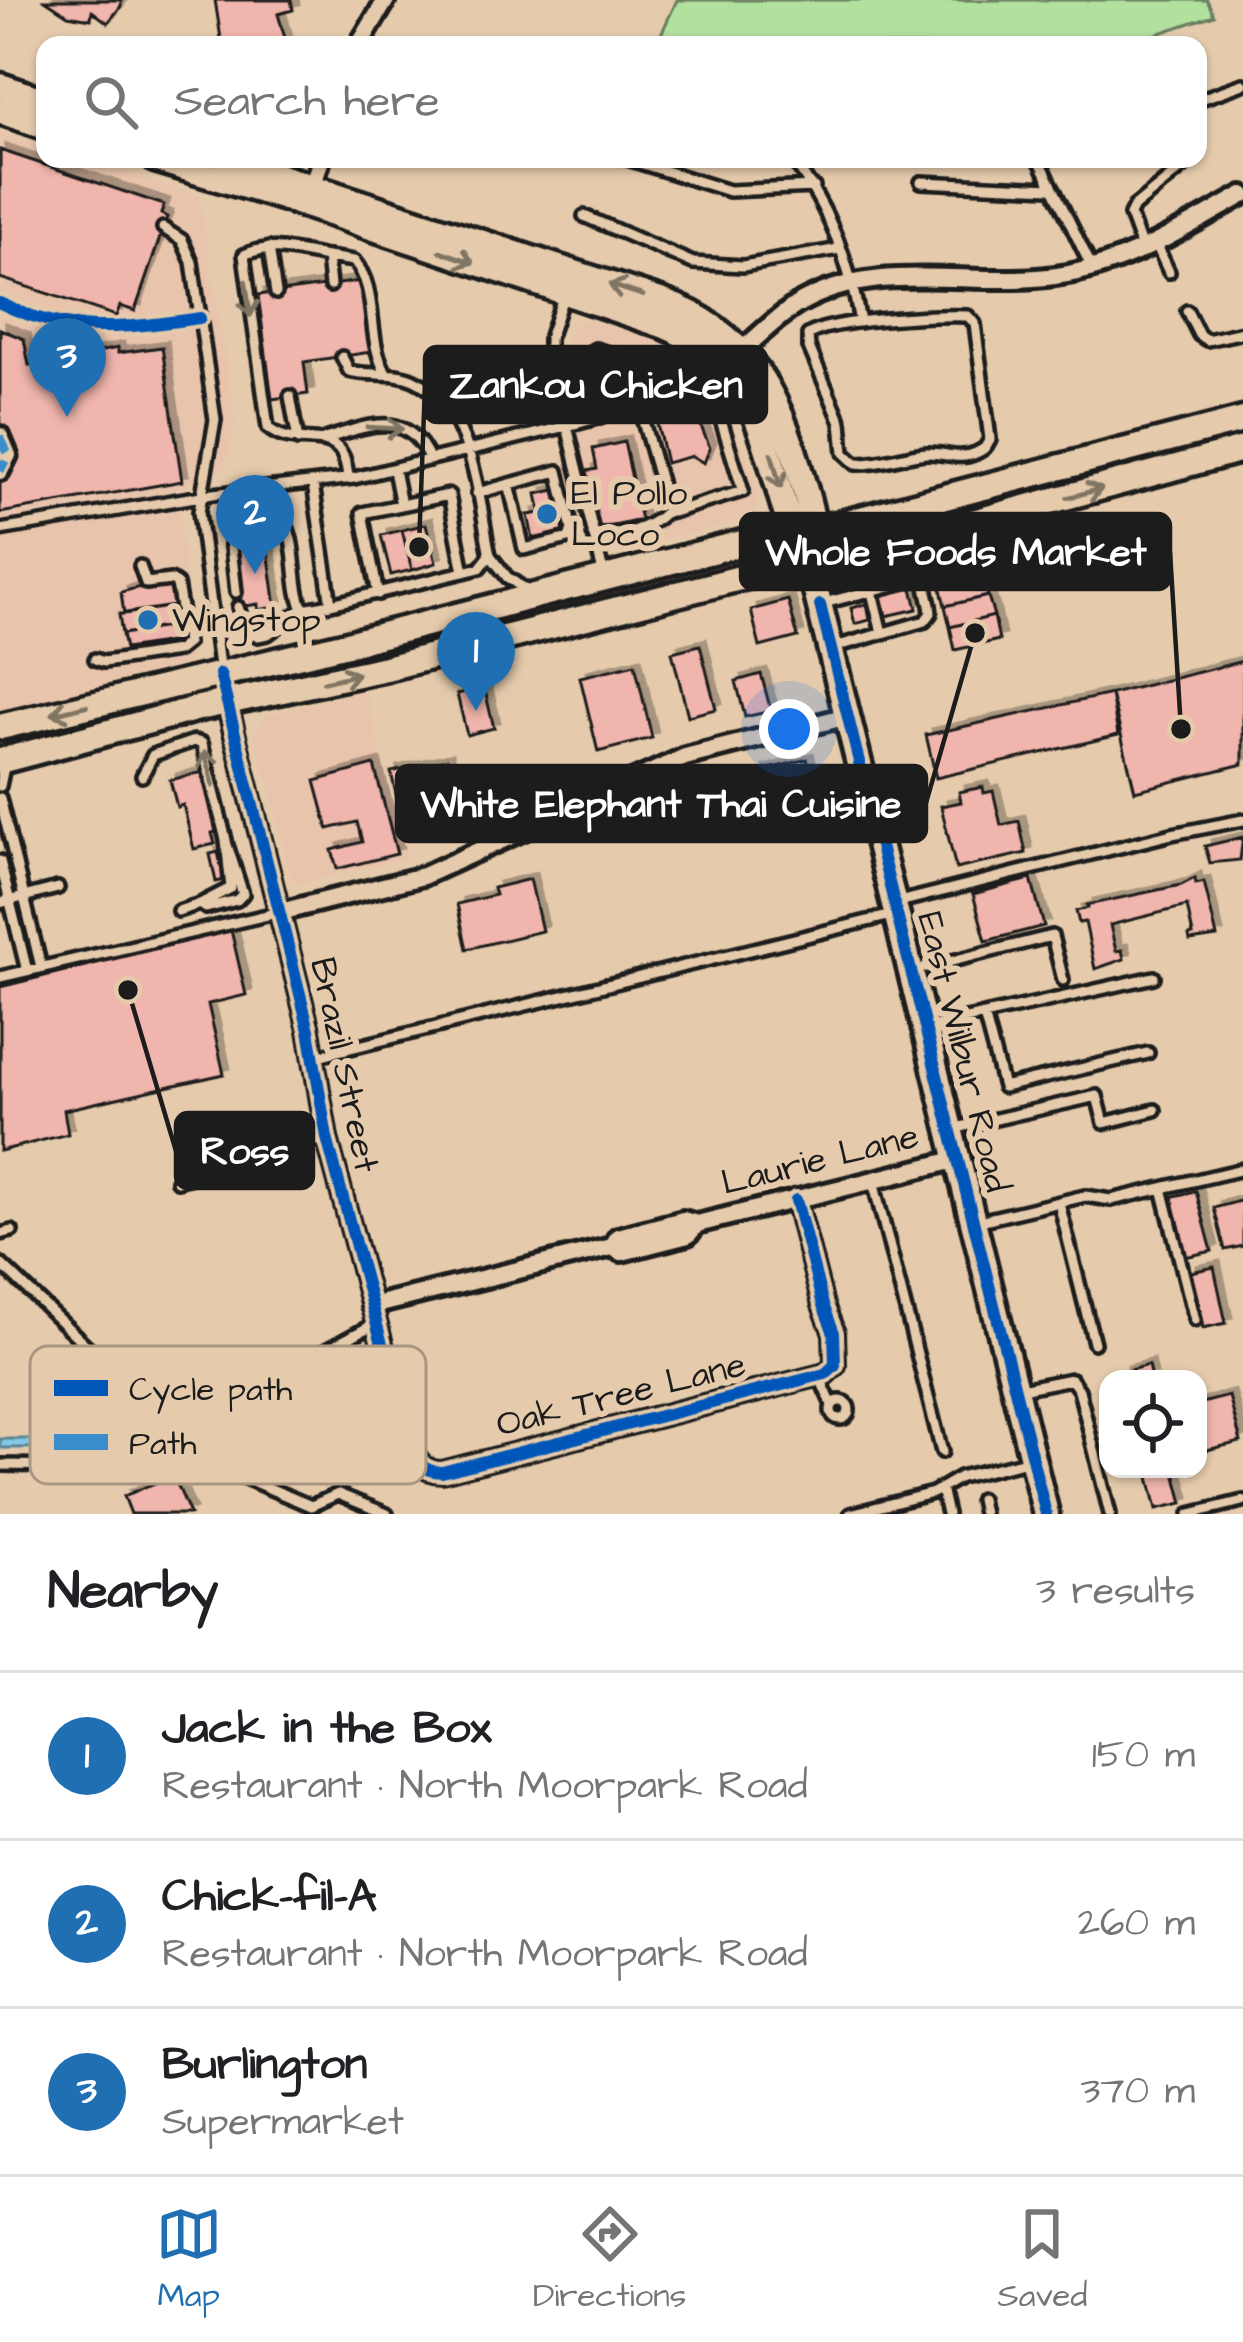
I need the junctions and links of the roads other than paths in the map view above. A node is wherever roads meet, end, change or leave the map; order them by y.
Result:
1 (386, 0) edge
2 (364, 36) edge
3 (1243, 84) edge
4 (0, 86) edge
5 (1207, 97) edge
6 (36, 98) edge
7 (0, 111) edge
8 (36, 123) edge
9 (191, 168) edge
10 (246, 168) edge
11 (318, 168) edge
12 (656, 168) edge
13 (799, 168) edge
14 (1043, 168) edge
15 (1182, 168) edge
16 (921, 182) dead end
17 (814, 187) junction
18 (1051, 188) junction
19 (1243, 195) edge
20 (309, 197) junction
21 (584, 216) dead end
22 (163, 228) dead end
23 (1148, 245) junction
24 (269, 248) junction
25 (839, 249) junction
26 (327, 257) junction
27 (1092, 268) junction
28 (1169, 272) dead end
29 (851, 282) junction
30 (568, 283) junction
31 (330, 286) dead end
32 (276, 293) dead end
33 (0, 303) edge
34 (1187, 311) dead end
35 (200, 318) junction
36 (860, 322) junction
37 (680, 332) junction
38 (1243, 332) edge
39 (741, 350) junction
40 (342, 357) dead end
41 (629, 360) junction
42 (387, 374) junction
43 (290, 396) dead end
44 (639, 407) junction
45 (600, 418) junction
46 (1243, 420) edge
47 (567, 426) junction
48 (0, 436) edge
49 (325, 439) junction
50 (298, 440) junction
51 (1243, 449) edge
52 (466, 451) junction
53 (430, 460) junction
54 (394, 470) junction
55 (0, 471) edge
56 (348, 478) junction
57 (313, 484) junction
58 (508, 484) junction
59 (477, 493) junction
60 (199, 496) junction
61 (401, 505) junction
62 (668, 510) junction
63 (317, 522) junction
64 (289, 526) junction
65 (0, 530) edge
66 (803, 531) junction
67 (593, 534) junction
68 (914, 538) junction
69 (861, 550) junction
70 (490, 555) junction
71 (808, 562) junction
72 (140, 566) dead end
73 (464, 572) junction
74 (604, 576) junction
75 (923, 577) junction
76 (872, 591) junction
77 (236, 592) dead end
78 (378, 594) junction
79 (535, 596) junction
80 (331, 604) junction
81 (820, 604) junction
82 (238, 607) dead end
83 (303, 609) junction
84 (882, 633) junction
85 (831, 649) junction
86 (95, 659) dead end
87 (220, 674) junction
88 (226, 703) junction
89 (848, 716) junction
90 (0, 727) edge
91 (3, 761) edge
92 (142, 776) dead end
93 (0, 786) edge
94 (0, 798) edge
95 (1243, 820) edge
96 (0, 861) edge
97 (58, 888) dead end
98 (24, 897) junction
99 (5, 902) edge
100 (896, 908) junction
101 (178, 910) dead end
102 (280, 912) junction
103 (41, 968) junction
104 (27, 970) junction
105 (912, 970) junction
106 (0, 977) edge
107 (1154, 977) dead end
108 (1063, 980) dead end
109 (984, 1015) junction
110 (926, 1028) junction
111 (1148, 1054) dead end
112 (314, 1058) junction
113 (1155, 1110) dead end
114 (952, 1129) junction
115 (326, 1138) junction
116 (959, 1160) junction
117 (1243, 1169) edge
118 (178, 1181) dead end
119 (873, 1181) junction
120 (1162, 1188) junction
121 (796, 1200) junction
122 (1059, 1203) junction
123 (975, 1222) junction
124 (0, 1263) edge
125 (374, 1315) junction
126 (1195, 1320) dead end
127 (1094, 1343) dead end
128 (87, 1346) edge
129 (327, 1346) edge
130 (382, 1346) edge
131 (827, 1370) junction
132 (1016, 1390) junction
133 (832, 1405) dead end
134 (942, 1452) dead end
135 (1033, 1460) junction
136 (0, 1465) edge
137 (30, 1465) edge
138 (426, 1469) edge
139 (256, 1484) edge
140 (941, 1488) junction
141 (980, 1499) dead end
142 (1243, 1501) edge
143 (313, 1510) edge
144 (387, 1514) edge
145 (850, 1514) edge
146 (947, 1514) edge
147 (983, 1514) edge
148 (1046, 1514) edge
149 (1110, 1514) edge
150 (1190, 1514) edge

1 - 2 street
3 - 5 lane
4 - 6 main road
7 - 8 main road
9 - 20 main road
10 - 20 main road
11 - 20 street
12 - 17 lane
13 - 17 lane
14 - 18 lane
15 - 23 lane
16 - 18 lane
17 - 25 lane
18 - 27 lane
19 - 23 street
20 - 30 main road
21 - 25 lane
22 - 35 lane
23 - 27 street
23 - 28 lane
24 - 26 lane
24 - 32 lane
24 -> 50 lane
25 - 29 lane
26 - 31 lane
26 - 42 lane
27 - 29 street
29 - 36 lane
29 - 39 street
30 - 37 main road
39 -> 30 main road
30 - 47 lane
33 - 35 lane
34 - 38 lane
35 - 60 lane
36 - 36 lane
37 - 39 street
37 -> 66 main road
39 - 66 main road
40 - 42 lane
41 - 44 lane
41 - 45 lane
41 - 62 lane
42 - 52 lane
43 - 50 lane
44 - 45 lane
44 - 62 lane
45 - 47 lane
46 - 66 main road
47 - 52 lane
47 - 67 lane
48 - 55 street
49 - 50 lane
49 -> 53 lane
49 - 56 lane
68 -> 51 main road
52 - 53 lane
52 - 59 lane
53 - 54 lane
54 - 56 lane
54 - 61 lane
56 - 57 lane
57 - 60 lane
57 - 63 lane
58 - 58 lane
58 - 59 lane
59 - 70 lane
60 - 65 lane
60 - 87 lane
61 - 73 lane
61 - 78 lane
62 - 67 lane
63 - 64 lane
63 - 80 lane
64 - 77 lane
64 - 83 lane
66 - 71 main road
66 - 74 main road
67 - 74 lane
68 - 69 main road
68 - 75 lane
69 - 71 main road
69 - 76 lane
70 - 73 lane
70 - 79 lane
71 - 81 main road, East Wilbur Road
88 -> 71 main road
72 - 86 lane
73 - 78 lane
74 - 79 main road
75 - 76 lane
75 - 84 lane
76 - 81 lane
76 - 84 lane
78 - 80 lane
79 - 87 main road
80 - 83 lane
81 - 85 main road, East Wilbur Road
82 - 83 lane
84 - 85 lane
85 - 89 main road, East Wilbur Road
87 - 88 street, Brazil Street
87 -> 90 main road
88 - 91 main road
88 - 102 street, Brazil Street
89 - 100 main road, East Wilbur Road
89 - 102 street
91 - 93 lane
101 -> 92 lane
94 - 98 lane
95 - 100 lane
96 - 99 lane
97 - 98 lane
98 - 99 lane
98 - 103 lane
99 - 104 lane
100 - 105 main road, East Wilbur Road
100 - 112 lane
102 - 103 lane
102 - 112 street, Brazil Street
103 - 104 lane
104 - 106 lane
105 - 108 lane
105 - 110 main road, East Wilbur Road
107 - 109 lane
109 - 110 lane
109 - 111 lane
110 - 114 main road, East Wilbur Road
112 - 115 street, Brazil Street
113 - 114 lane
114 - 116 main road, East Wilbur Road
115 - 118 lane
115 - 125 street, Brazil Street
116 - 119 street, Laurie Lane
116 - 123 main road, East Wilbur Road
117 - 120 lane
119 - 121 street, Laurie Lane
119 - 134 lane
120 - 122 lane
120 - 126 lane
121 - 125 street, Laurie Lane
121 - 131 street
122 - 123 lane
122 - 127 lane
123 - 132 main road, East Wilbur Road
124 - 128 lane
125 - 129 lane
125 - 130 street, Brazil Street
131 - 133 lane
131 - 138 street, Oak Tree Lane
132 - 135 main road, East Wilbur Road
132 - 149 lane
135 - 140 lane
135 - 148 main road, East Wilbur Road
136 - 137 lane
139 - 143 lane
140 - 145 lane
140 - 146 lane
141 - 147 lane
142 - 150 lane
143 - 144 lane

